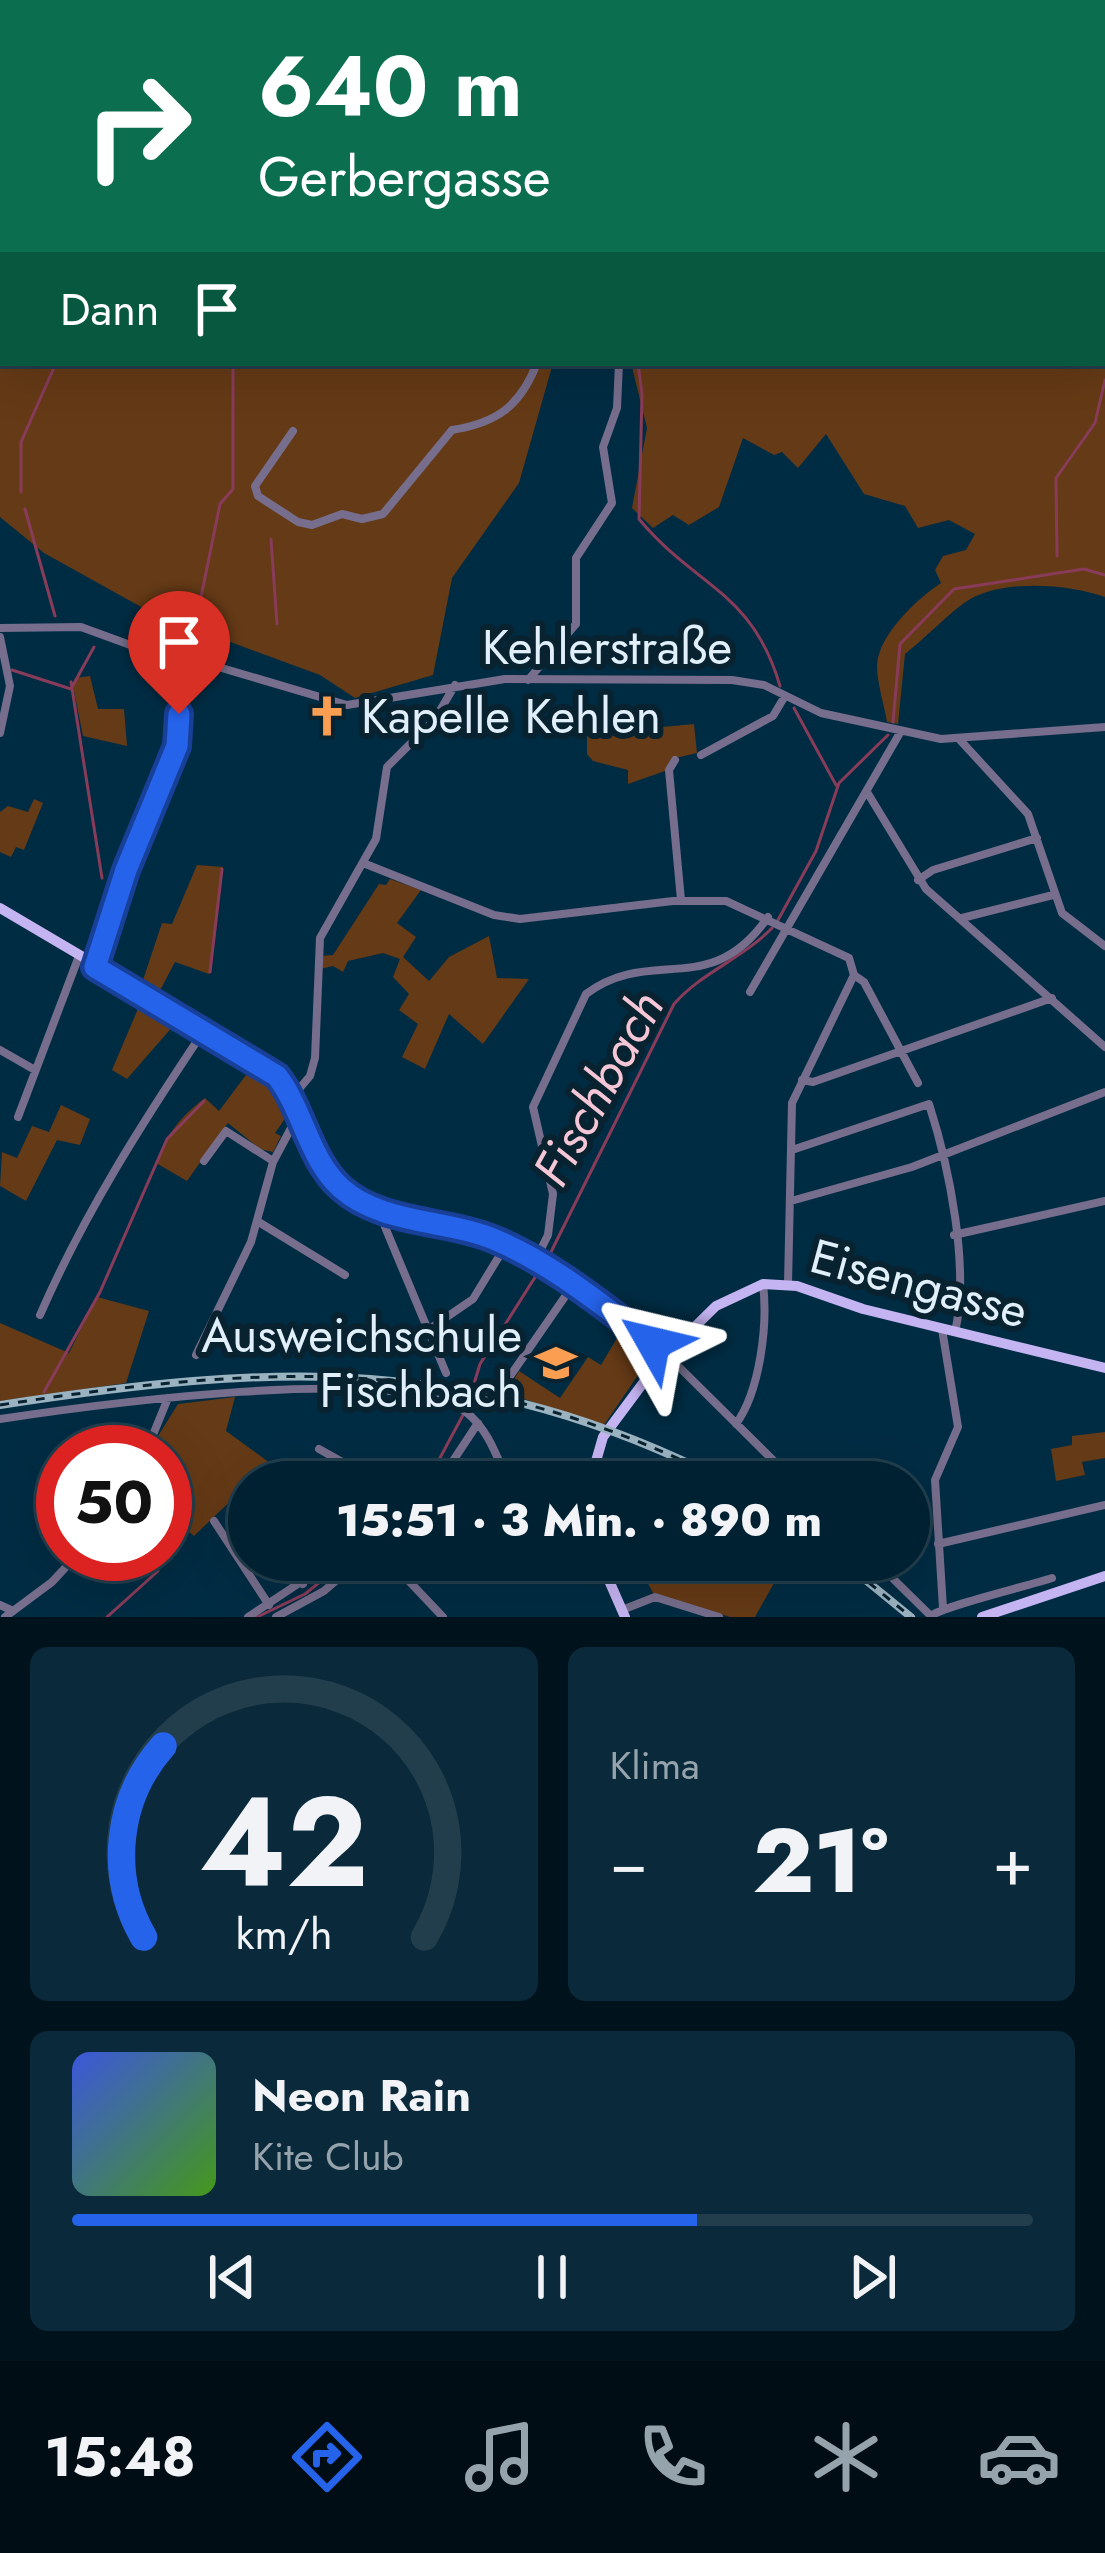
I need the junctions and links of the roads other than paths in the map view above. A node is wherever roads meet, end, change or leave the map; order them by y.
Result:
1 (535, 366) edge
2 (619, 366) edge
3 (293, 431) dead end
4 (0, 632) edge
5 (166, 656) junction
6 (528, 680) junction
7 (455, 685) junction
8 (784, 696) junction
9 (2, 727) edge
10 (1105, 727) edge
11 (901, 731) junction
12 (960, 740) junction
13 (701, 755) dead end
14 (675, 760) dead end
15 (867, 792) junction
16 (1037, 838) junction
17 (363, 862) junction
18 (918, 880) junction
19 (1054, 895) junction
20 (681, 900) junction
21 (0, 908) edge
22 (770, 917) junction
23 (962, 918) junction
24 (785, 924) junction
25 (1105, 946) edge
26 (79, 956) junction
27 (95, 967) junction
28 (854, 971) junction
29 (750, 992) dead end
30 (1052, 998) junction
31 (202, 1032) junction
32 (1105, 1047) edge
33 (0, 1050) edge
34 (900, 1053) junction
35 (35, 1070) junction
36 (802, 1080) junction
37 (918, 1082) dead end
38 (1105, 1092) edge
39 (292, 1096) junction
40 (301, 1113) junction
41 (18, 1118) dead end
42 (792, 1150) junction
43 (944, 1156) junction
44 (203, 1161) dead end
45 (274, 1162) junction
46 (1105, 1201) edge
47 (791, 1202) junction
48 (384, 1211) junction
49 (257, 1221) junction
50 (954, 1235) junction
51 (506, 1244) junction
52 (535, 1260) junction
53 (345, 1274) dead end
54 (764, 1284) junction
55 (788, 1284) junction
56 (573, 1285) junction
57 (40, 1315) dead end
58 (428, 1330) junction
59 (949, 1330) junction
60 (196, 1354) dead end
61 (666, 1354) junction
62 (1105, 1369) edge
63 (446, 1373) dead end
64 (506, 1382) dead end
65 (168, 1398) junction
66 (0, 1419) edge
67 (478, 1423) junction
68 (736, 1424) junction
69 (157, 1425) edge
70 (320, 1449) dead end
71 (341, 1461) edge
72 (453, 1461) edge
73 (497, 1461) edge
74 (598, 1461) edge
75 (774, 1461) edge
76 (1105, 1505) edge
77 (214, 1521) dead end
78 (938, 1544) junction
79 (1105, 1576) edge
80 (1052, 1578) dead end
81 (53, 1581) edge
82 (301, 1581) edge
83 (307, 1581) edge
84 (326, 1581) edge
85 (409, 1581) edge
86 (610, 1581) edge
87 (895, 1581) edge
88 (303, 1584) junction
89 (293, 1601) junction
90 (0, 1605) edge
91 (269, 1605) junction
92 (943, 1608) junction
93 (624, 1613) edge
94 (8, 1614) edge
95 (248, 1617) edge
96 (276, 1617) edge
97 (443, 1617) edge
98 (719, 1617) edge
99 (932, 1617) edge
100 (982, 1617) edge

1 - 3 street
2 - 6 street
4 - 5 street, Kehlerstraße
4 - 9 street
5 - 7 street, Kehlerstraße
5 - 27 street
6 - 7 street, Kehlerstraße
6 - 8 street, Kehlerstraße
7 - 17 street
8 - 11 street, Kehlerstraße
8 - 13 street
10 - 12 street, Kehlerstraße
11 - 12 street, Kehlerstraße
11 - 15 street
12 - 16 street
14 - 20 street
15 - 18 street
15 - 24 street
16 - 18 street
16 - 19 street
17 - 20 street
17 - 39 street
18 - 23 street
19 - 23 street
19 - 25 street
20 - 22 street
21 - 26 main road
22 - 24 street
22 - 52 street
23 - 30 street
24 - 28 street
24 - 29 street
26 - 27 main road
26 - 35 street
27 - 31 main road
28 - 34 street
28 - 36 street
30 - 32 street
30 - 34 street
31 - 39 main road
31 - 57 street
33 - 35 street
34 - 36 street
34 - 37 street
35 - 41 street
36 - 42 street
38 - 43 street
39 - 40 main road
40 - 45 street
40 - 48 main road
42 - 43 street
42 - 47 street
43 - 47 street
43 - 50 street
44 - 45 street
45 - 49 street
46 - 50 street
47 - 55 street
48 - 51 main road
48 - 58 street
49 - 53 street
49 - 60 street
50 - 59 street
51 - 52 main road
51 - 58 street
52 - 56 main road
54 - 55 main road, Eisengasse
54 - 61 main road, Eisengasse
54 - 68 street
55 - 59 main road, Eisengasse
56 - 61 main road
56 - 64 street
58 - 63 street
59 - 62 main road, Eisengasse
59 - 78 street
61 - 68 street
61 - 74 main road, Eisengasse
65 - 66 street
65 - 67 street
65 - 69 street
67 - 72 street
67 - 73 street
68 - 75 street
70 - 71 street
76 - 78 street
77 - 91 street
78 - 92 street
79 - 100 main road
80 - 92 street
81 - 94 street
82 - 88 street
83 - 88 street
84 - 89 street
85 - 97 street
86 - 93 main road
87 - 99 street
88 - 89 street
89 - 91 street
89 - 96 street
90 - 94 street
91 - 95 street
92 - 99 street
93 - 98 street

